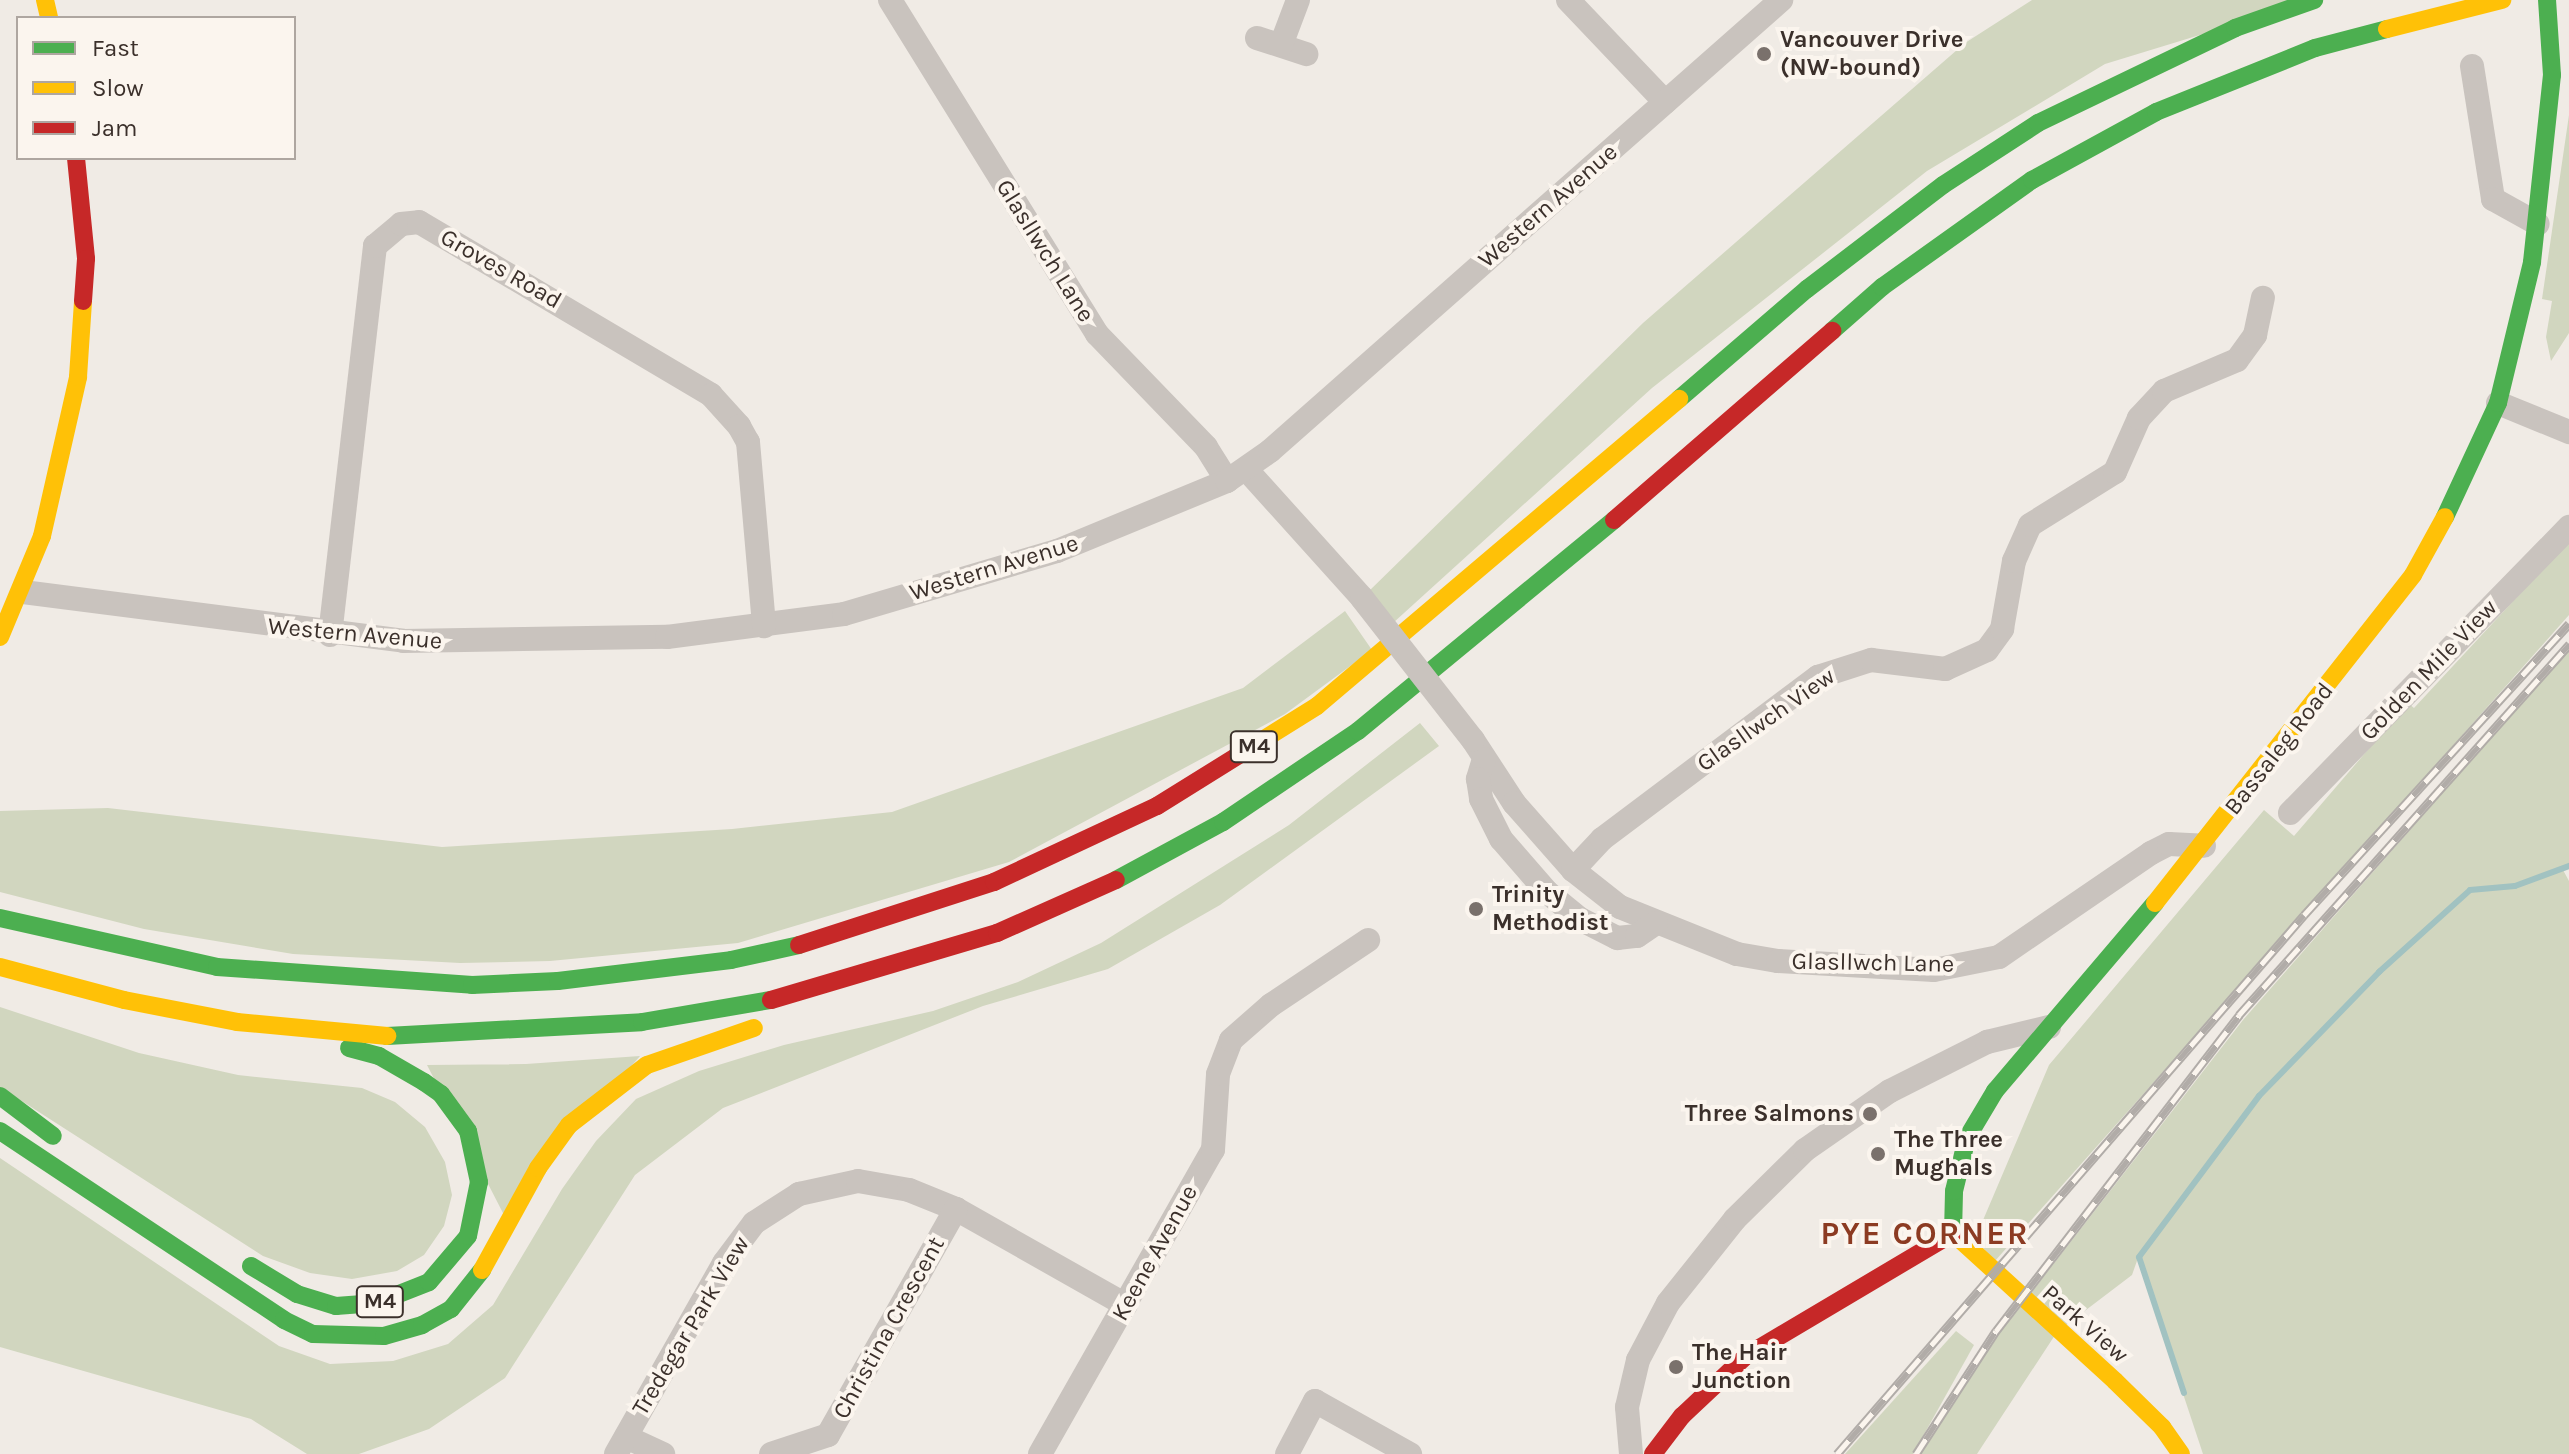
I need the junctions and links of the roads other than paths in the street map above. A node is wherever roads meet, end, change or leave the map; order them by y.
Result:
1 (890, 0) edge
2 (1298, 0) edge
3 (1568, 0) edge
4 (1781, 0) edge
5 (2314, 0) edge
6 (2502, 0) edge
7 (2547, 0) edge
8 (1306, 54) dead end
9 (2472, 66) dead end
10 (1665, 102) junction
11 (76, 160) edge
12 (2538, 224) junction
13 (2263, 298) dead end
14 (2498, 403) junction
15 (2569, 432) edge
16 (1237, 475) junction
17 (2569, 527) edge
18 (23, 592) junction
19 (764, 626) junction
20 (330, 635) junction
21 (0, 637) edge
22 (1478, 749) junction
23 (2290, 813) dead end
24 (2204, 846) junction
25 (1573, 870) junction
26 (1070, 903) junction
27 (0, 918) edge
28 (1656, 923) junction
29 (1368, 940) dead end
30 (954, 966) dead end
31 (0, 967) edge
32 (777, 1021) dead end
33 (2049, 1027) junction
34 (301, 1032) junction
35 (0, 1096) edge
36 (0, 1131) edge
37 (65, 1144) dead end
38 (956, 1209) junction
39 (1953, 1233) junction
40 (231, 1255) dead end
41 (1126, 1305) junction
42 (621, 1445) edge
43 (663, 1454) edge
44 (771, 1454) edge
45 (1040, 1454) edge
46 (1287, 1454) edge
47 (1410, 1454) edge
48 (1631, 1454) edge
49 (1653, 1454) edge
50 (2181, 1454) edge

1 - 16 street, Glasllwch Lane
2 - 8 street
3 - 10 street
4 - 10 street, Western Avenue
5 - 27 main road, M4
6 - 26 main road, M4
7 - 12 main road, Bassaleg Road
9 - 12 street
10 - 16 street, Western Avenue
11 - 18 main road
12 - 14 main road, Bassaleg Road
13 - 25 street, Glasllwch View
14 - 15 street
14 - 24 main road, Bassaleg Road
16 - 19 street, Western Avenue
16 - 22 street, Glasllwch Lane, bridge
17 - 23 street, Golden Mile View
18 - 20 street, Western Avenue
18 - 21 main road
19 - 20 street, Western Avenue
19 - 20 street, Groves Road
22 - 25 street, Glasllwch Lane
22 - 28 street
24 - 28 street, Glasllwch Lane
24 - 33 main road, Bassaleg Road
25 - 28 street, Glasllwch Lane
26 - 30 main road
26 - 34 main road, M4
29 - 41 street, Keene Avenue
31 - 34 main road, M4
32 - 36 main road
33 - 39 main road, Bassaleg Road
33 - 48 street
34 - 40 main road, M4
35 - 37 main road
38 - 41 street, Tredegar Park View
38 - 42 street, Tredegar Park View
38 - 44 street, Christina Crescent
39 - 49 main road
39 - 50 main road, Park View
41 - 45 street, Keene Avenue
42 - 43 street
46 - 47 street

